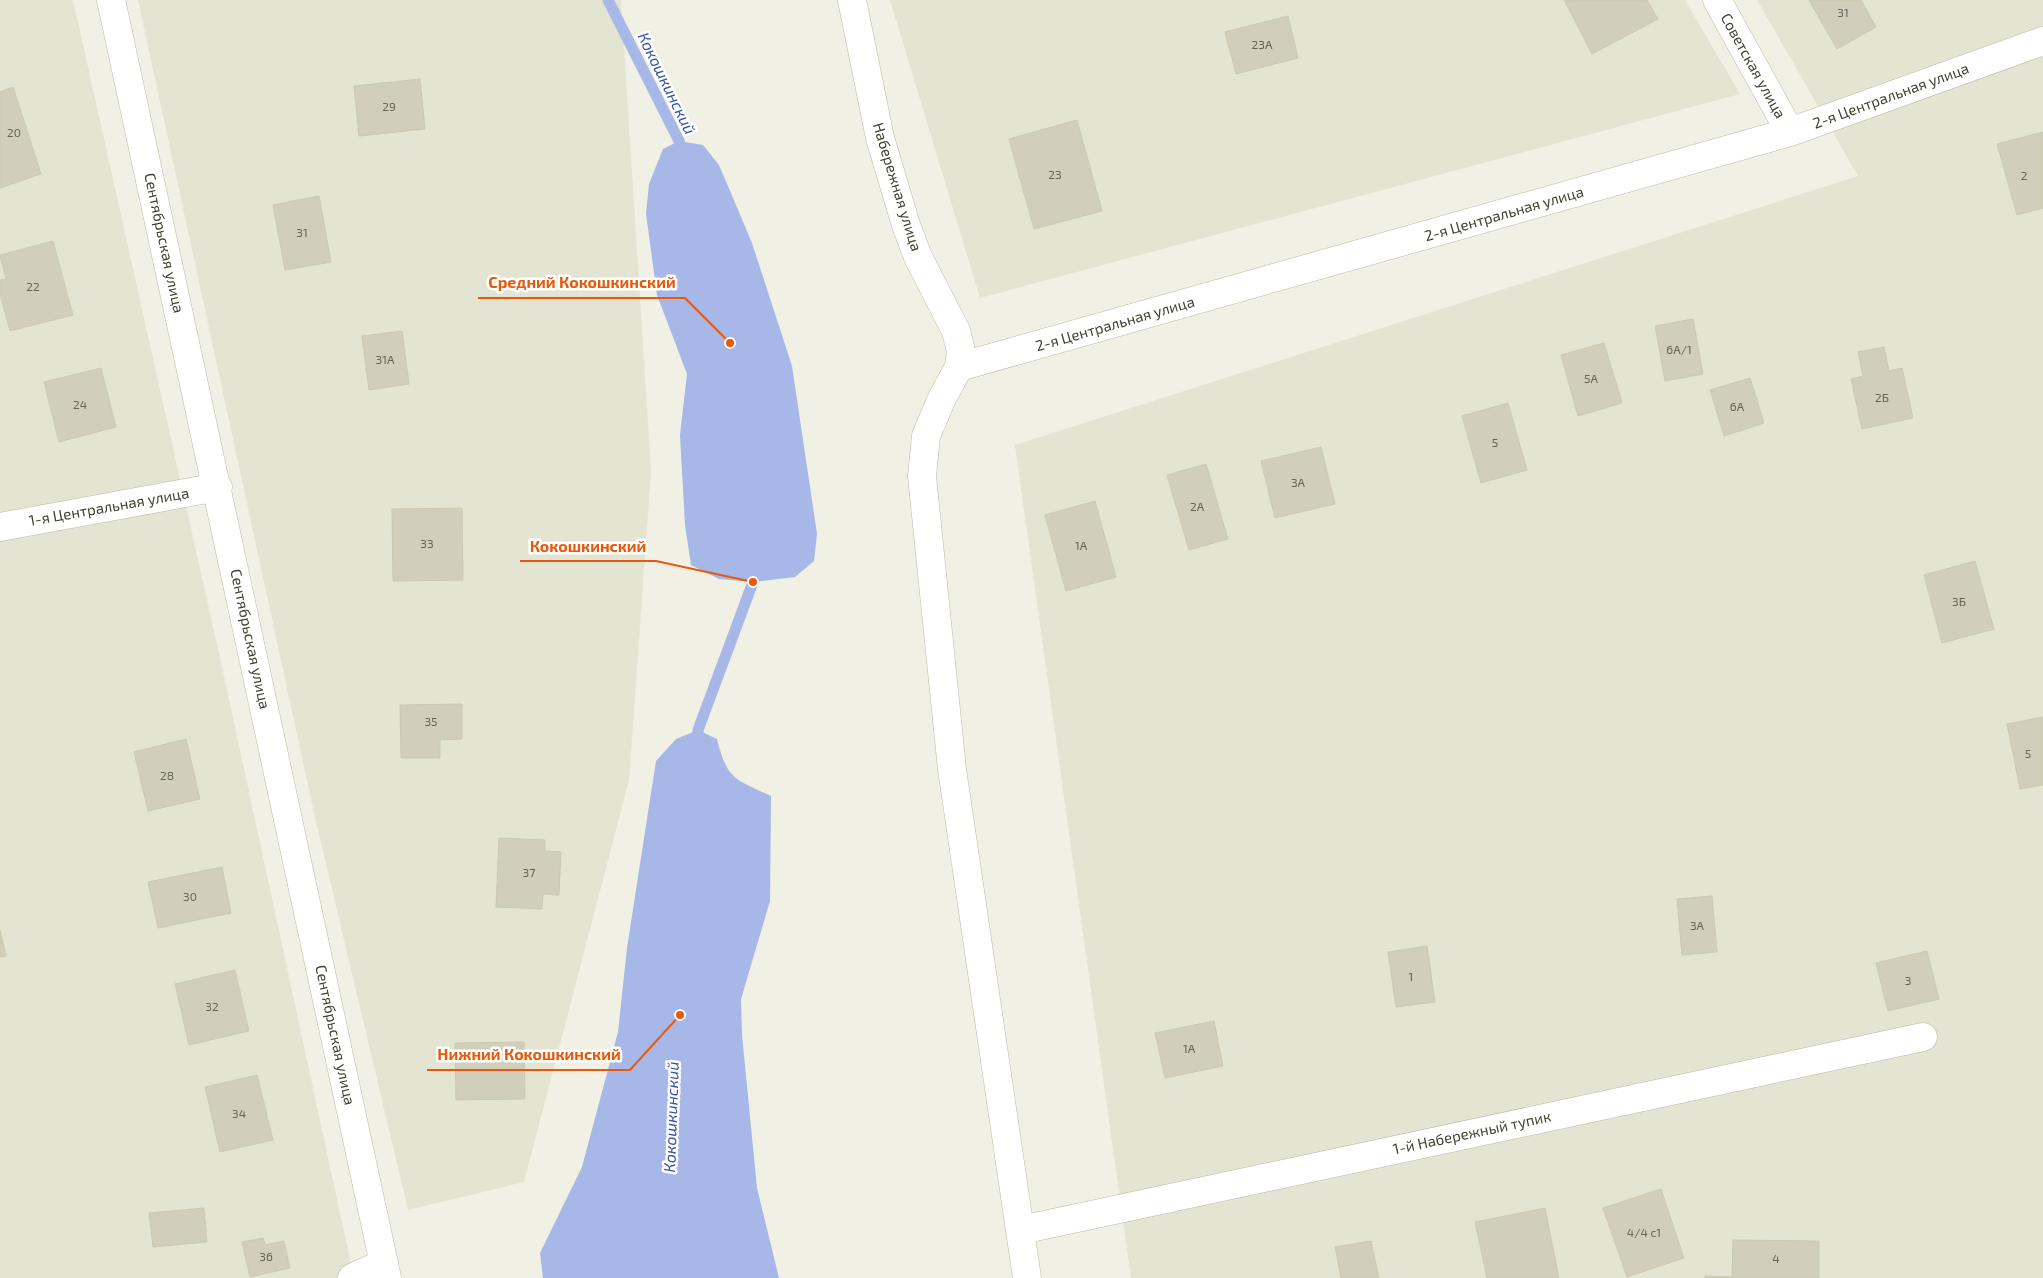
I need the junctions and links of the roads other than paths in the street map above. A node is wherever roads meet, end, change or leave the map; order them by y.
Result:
1 (111, 0) edge
2 (852, 0) edge
3 (1717, 0) edge
4 (2043, 41) edge
5 (1790, 132) junction
6 (959, 367) junction
7 (218, 487) junction
8 (0, 527) edge
9 (1923, 1036) dead end
10 (1021, 1230) junction
11 (385, 1270) edge
12 (352, 1278) edge
13 (1027, 1278) edge

1 - 7 street, Сентябрьская улица
2 - 6 street, Набережная улица
3 - 5 street, Советская улица
4 - 5 street, 2-я Центральная улица
5 - 6 street, 2-я Центральная улица
6 - 10 street
7 - 8 street, 1-я Центральная улица
7 - 11 street, Сентябрьская улица
9 - 10 street, 1-й Набережный тупик
10 - 13 street
11 - 12 street

